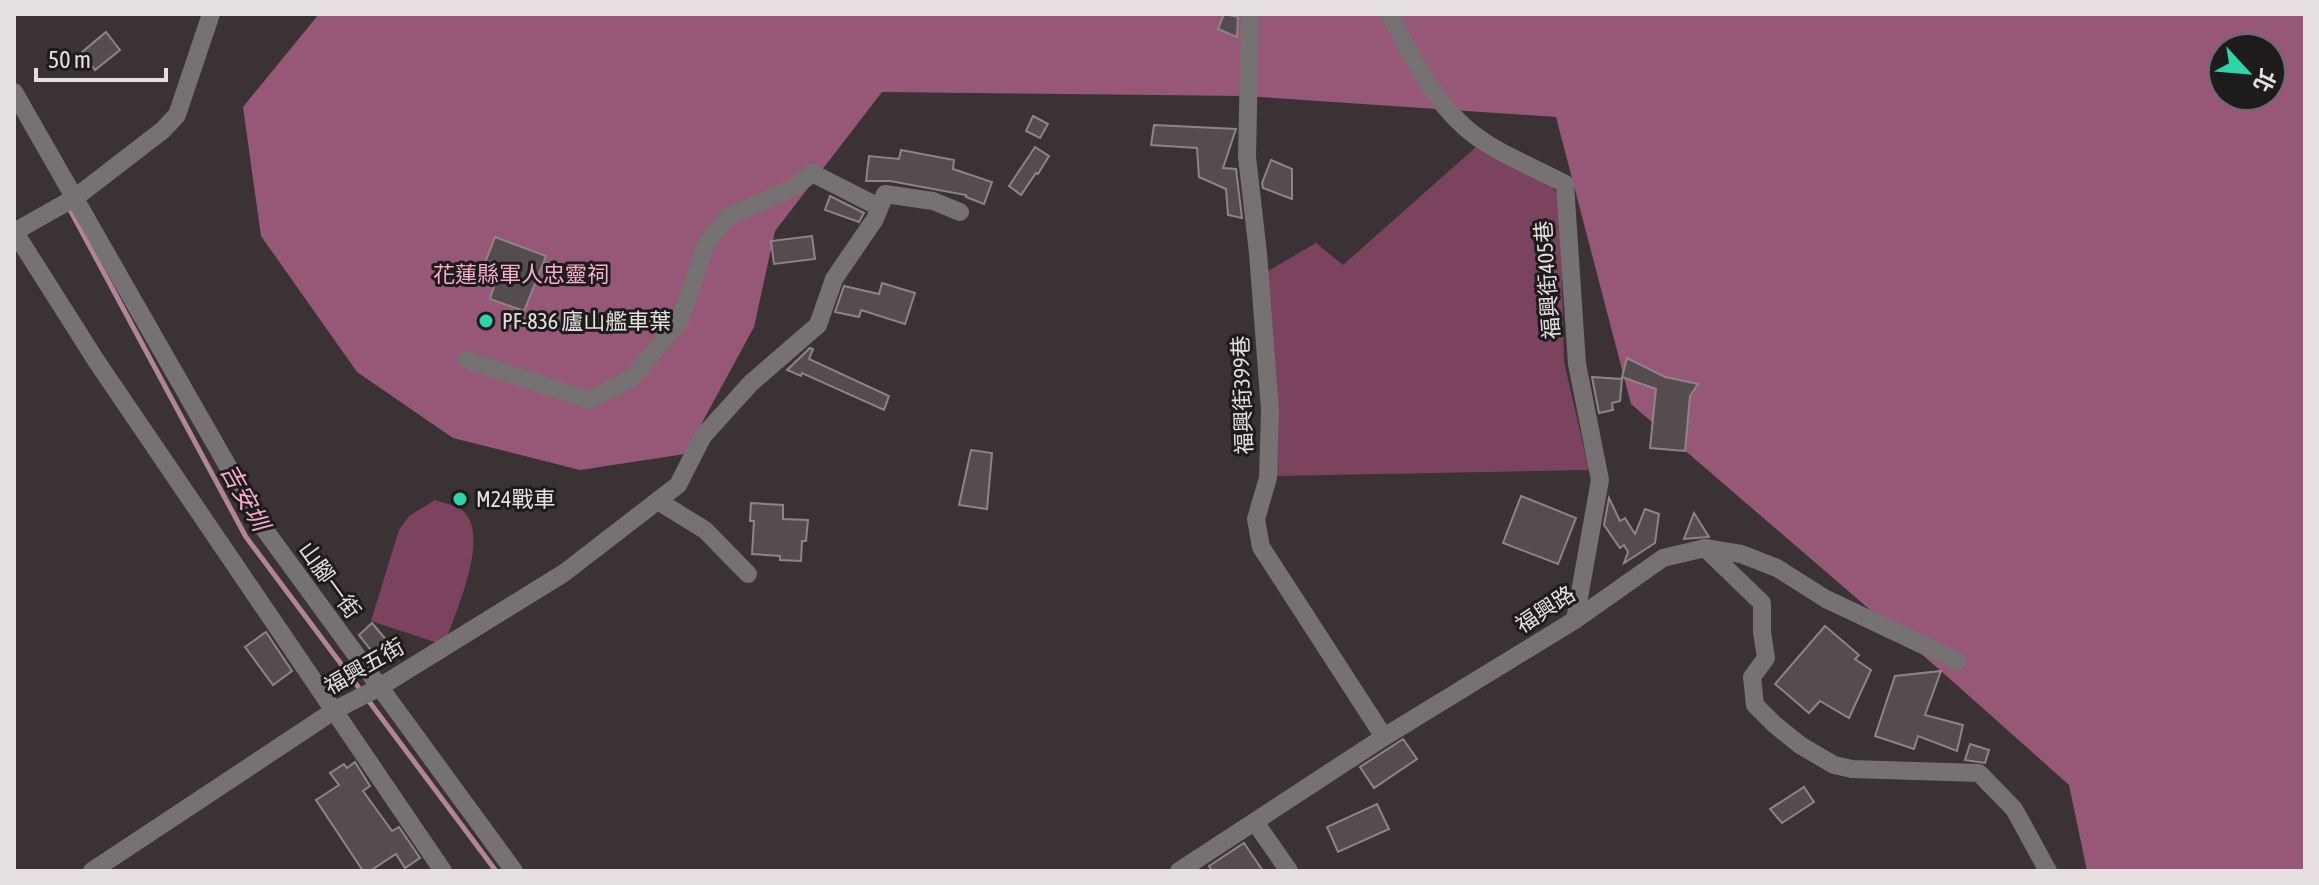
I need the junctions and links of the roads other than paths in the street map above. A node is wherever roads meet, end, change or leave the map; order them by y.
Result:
1 (211, 14) edge
2 (1250, 14) edge
3 (1390, 14) edge
4 (14, 92) edge
5 (76, 197) junction
6 (879, 207) junction
7 (960, 212) dead end
8 (14, 232) edge
9 (466, 360) dead end
10 (658, 501) junction
11 (1705, 548) junction
12 (748, 574) dead end
13 (1575, 620) junction
14 (1957, 661) dead end
15 (378, 688) junction
16 (335, 710) junction
17 (1384, 737) junction
18 (1255, 822) junction
19 (92, 871) edge
20 (443, 871) edge
21 (514, 871) edge
22 (1179, 871) edge
23 (1289, 871) edge
24 (2048, 871) edge

1 - 5 street
2 - 17 street, 福興街399巷
3 - 13 street, 福興街405巷
4 - 5 street, 山腳一街
5 - 8 street
5 - 15 street, 山腳一街
6 - 7 street
6 - 9 street
6 - 10 street, 福興五街
8 - 16 street
10 - 12 street
10 - 15 street, 福興五街
11 - 13 street, 福興路
11 - 14 street, 福興路
11 - 24 street
13 - 17 street, 福興路
15 - 16 street, 福興五街
15 - 21 street, 山腳一街
16 - 19 street, 福興五街
16 - 20 street
17 - 18 street, 福興路
18 - 22 street, 福興路
18 - 23 street

